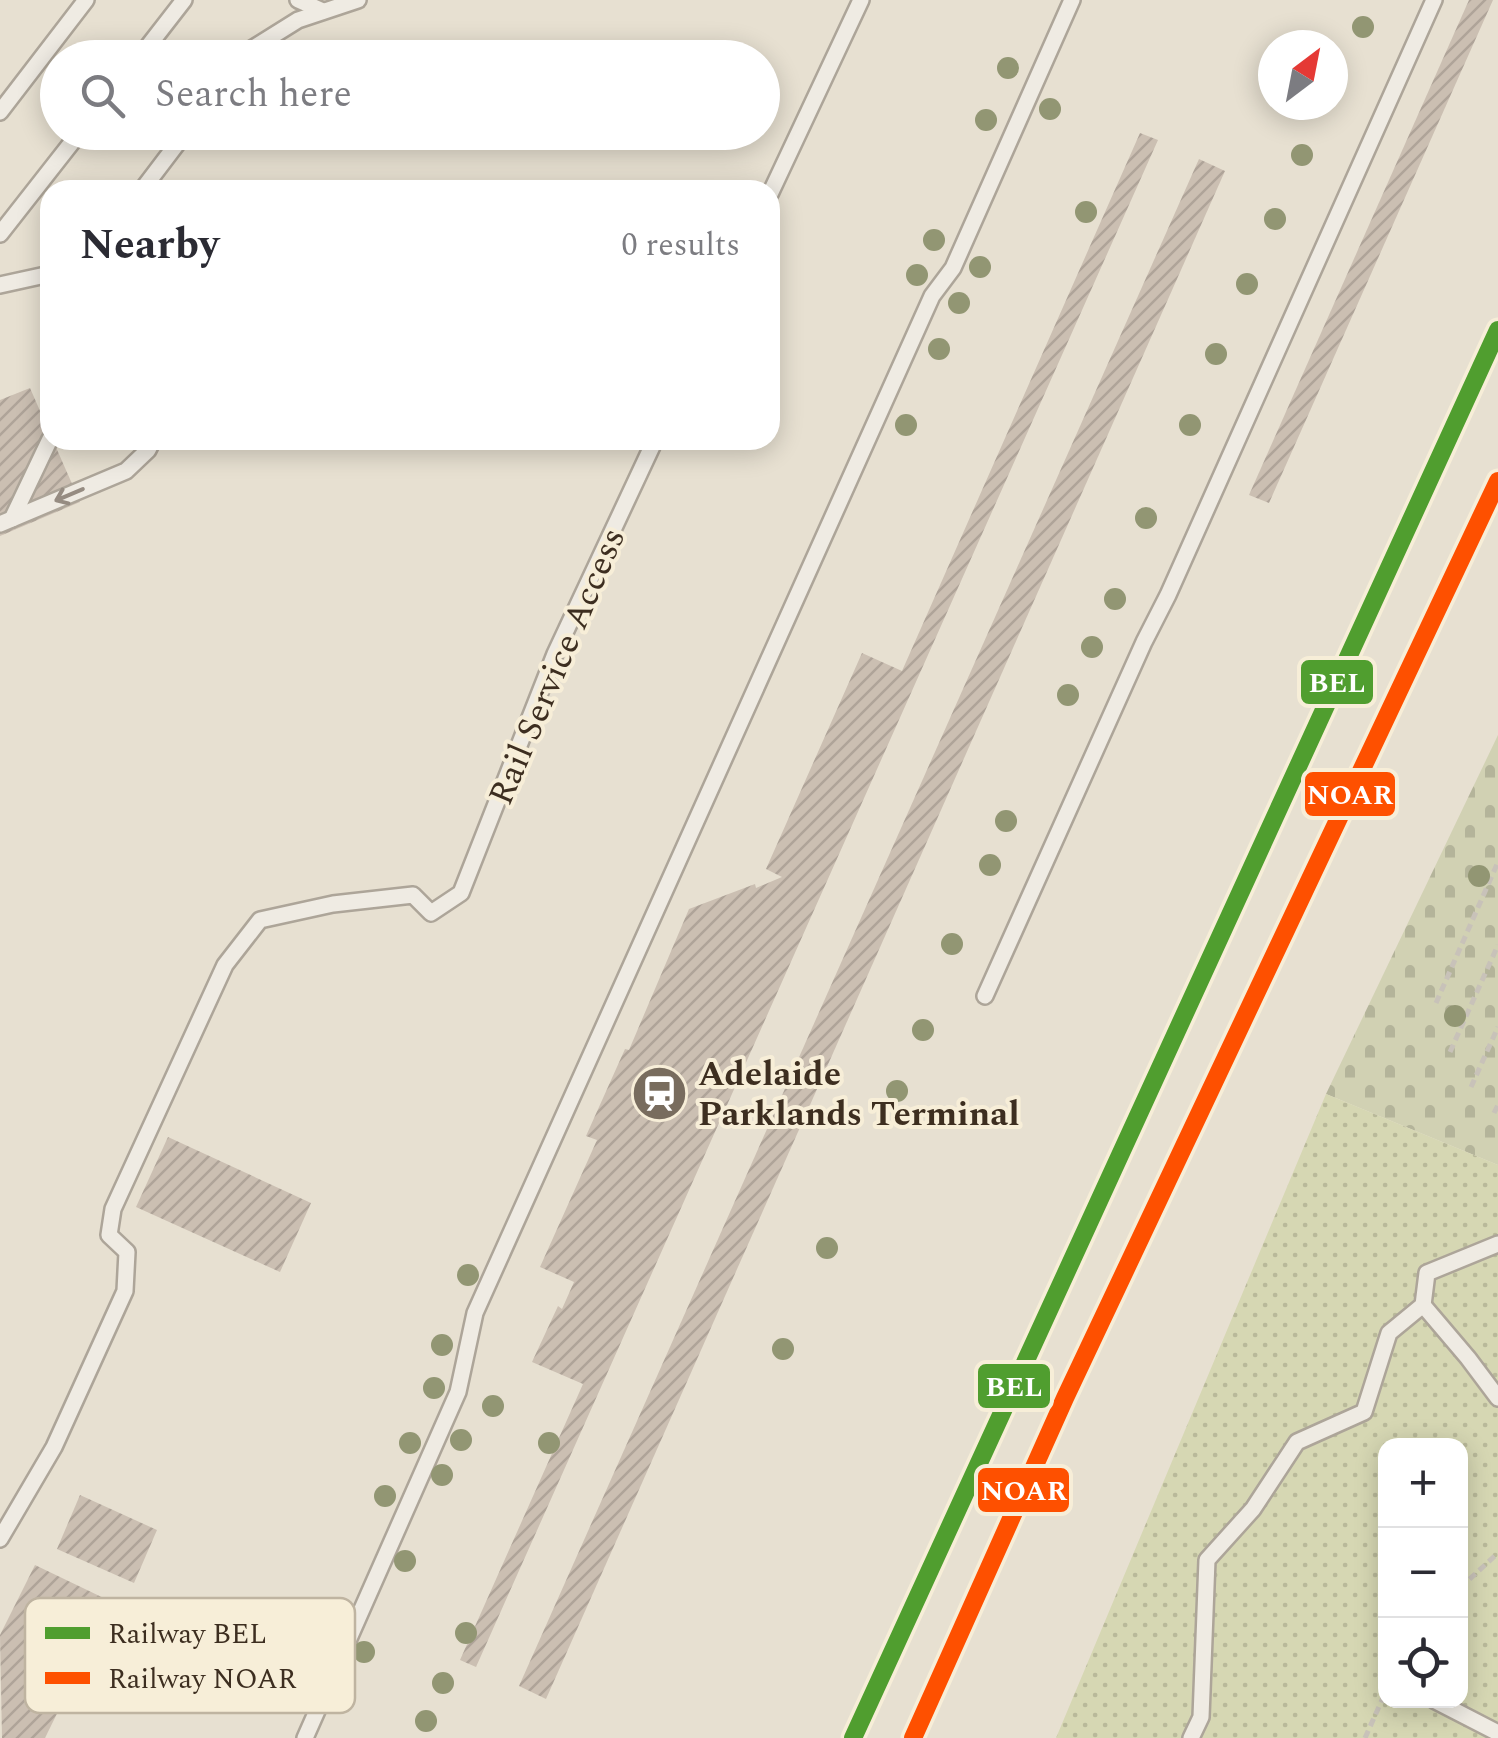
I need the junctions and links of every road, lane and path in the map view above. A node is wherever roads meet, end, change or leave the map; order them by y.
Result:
1 (86, 0) edge
2 (184, 0) edge
3 (298, 0) edge
4 (358, 0) edge
5 (860, 0) edge
6 (1072, 0) edge
7 (1434, 0) edge
8 (323, 11) junction
9 (55, 40) edge
10 (153, 40) edge
11 (266, 40) edge
12 (40, 60) edge
13 (0, 112) edge
14 (66, 150) edge
15 (172, 150) edge
16 (42, 180) edge
17 (150, 180) edge
18 (776, 180) edge
19 (40, 183) edge
20 (0, 234) edge
21 (40, 276) edge
22 (0, 285) edge
23 (44, 450) edge
24 (144, 450) edge
25 (650, 450) edge
26 (6, 521) edge
27 (1498, 862) edge
28 (1498, 944) edge
29 (985, 996) dead end
30 (1436, 1004) dead end
31 (1498, 1028) edge
32 (1450, 1052) dead end
33 (1471, 1087) dead end
34 (1498, 1105) edge
35 (1494, 1114) dead end
36 (1498, 1244) edge
37 (1423, 1305) junction
38 (1498, 1398) edge
39 (0, 1539) edge
40 (1498, 1553) edge
41 (1468, 1581) edge
42 (355, 1625) edge
43 (1378, 1708) edge
44 (1450, 1708) edge
45 (316, 1713) edge
46 (1498, 1733) edge
47 (305, 1738) edge
48 (1190, 1738) edge
49 (1365, 1738) edge

1 - 9 lane
2 - 10 lane
3 - 8 lane
4 - 8 lane
5 - 18 lane
6 - 42 lane
7 - 29 lane
8 - 11 lane
12 - 13 lane
14 - 16 lane
15 - 17 lane
19 - 20 lane
21 - 22 lane
23 - 26 lane
24 -> 26 lane
25 - 39 lane, Rail Service Access
27 - 30 path
28 - 32 path
31 - 33 path
34 - 35 path
36 - 37 lane
37 - 38 lane
37 - 48 lane
40 - 41 path
43 - 49 path
44 - 46 lane
45 - 47 lane

